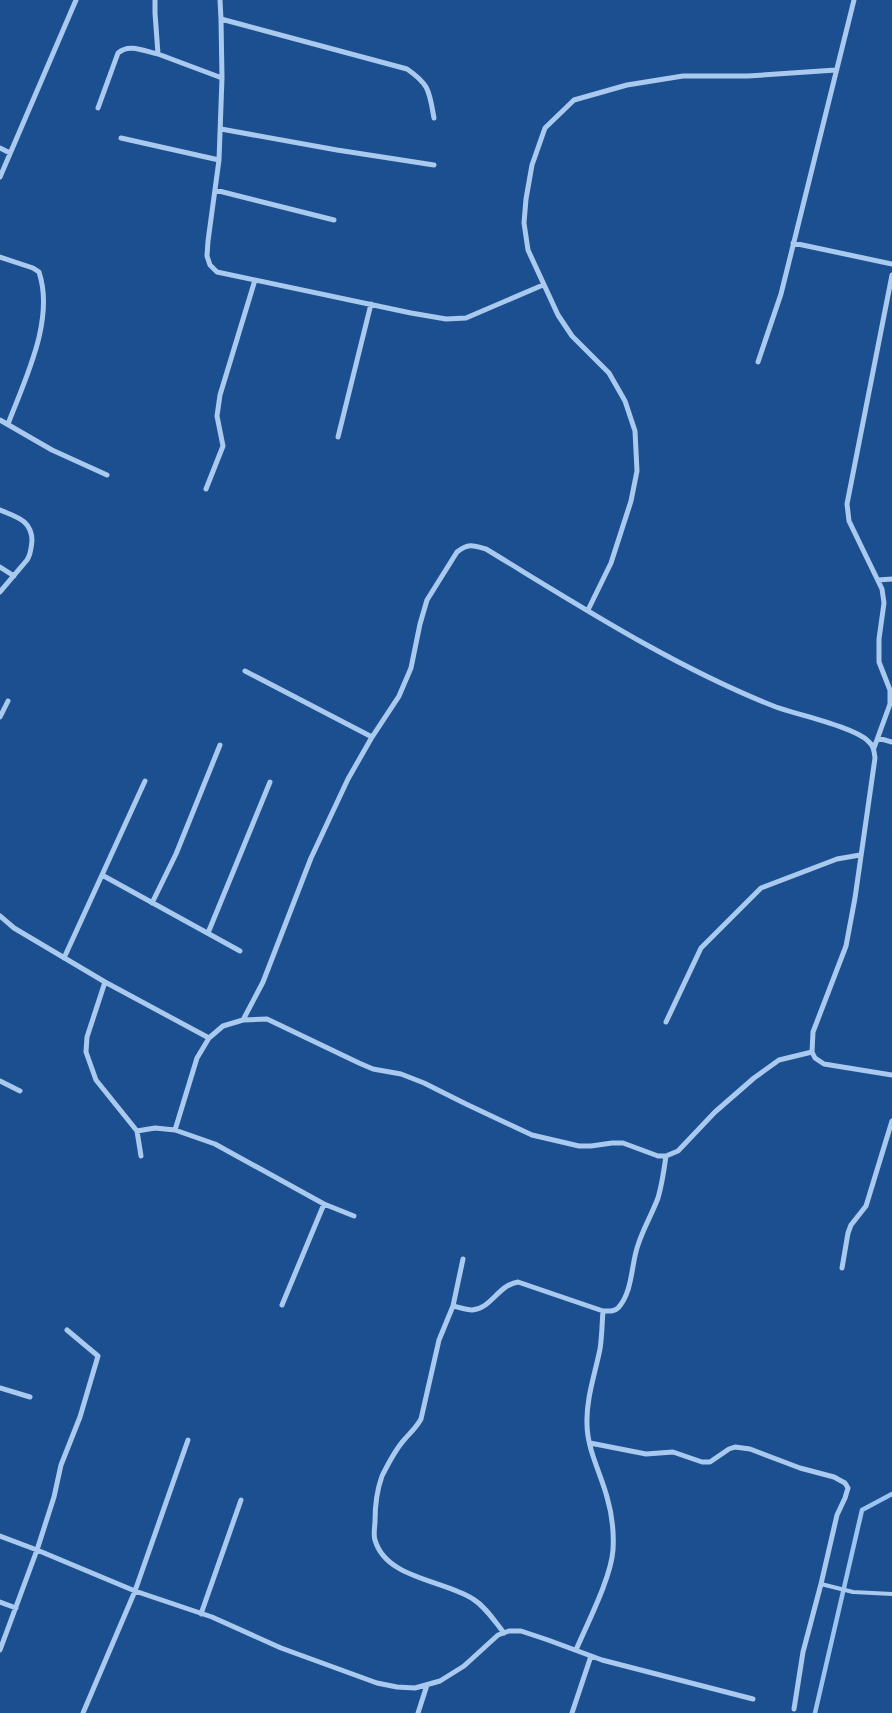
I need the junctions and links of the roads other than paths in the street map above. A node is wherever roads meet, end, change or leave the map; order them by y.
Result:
1 (76, 0) edge
2 (155, 0) edge
3 (220, 0) edge
4 (854, 0) edge
5 (221, 19) junction
6 (158, 54) junction
7 (836, 70) junction
8 (222, 78) junction
9 (98, 108) dead end
10 (434, 118) dead end
11 (221, 129) junction
12 (121, 138) dead end
13 (0, 148) edge
14 (10, 153) junction
15 (219, 160) junction
16 (434, 165) dead end
17 (0, 177) edge
18 (215, 190) junction
19 (334, 220) dead end
20 (793, 243) junction
21 (0, 257) edge
22 (892, 264) edge
23 (892, 275) edge
24 (255, 280) junction
25 (543, 285) junction
26 (370, 304) junction
27 (758, 362) dead end
28 (0, 420) edge
29 (8, 424) junction
30 (338, 437) dead end
31 (106, 475) dead end
32 (206, 489) dead end
33 (0, 510) edge
34 (0, 567) edge
35 (14, 576) junction
36 (892, 578) edge
37 (878, 580) junction
38 (0, 592) edge
39 (588, 610) junction
40 (246, 671) dead end
41 (8, 701) dead end
42 (0, 716) edge
43 (372, 737) junction
44 (878, 738) junction
45 (892, 742) edge
46 (220, 745) dead end
47 (874, 748) junction
48 (145, 781) dead end
49 (270, 782) dead end
50 (860, 855) junction
51 (102, 875) junction
52 (152, 903) junction
53 (0, 916) edge
54 (208, 933) junction
55 (240, 951) dead end
56 (64, 958) junction
57 (105, 982) junction
58 (243, 1020) junction
59 (666, 1022) dead end
60 (209, 1038) junction
61 (812, 1052) junction
62 (892, 1075) edge
63 (0, 1081) edge
64 (20, 1091) dead end
65 (892, 1121) edge
66 (175, 1130) junction
67 (137, 1131) junction
68 (141, 1156) dead end
69 (666, 1156) junction
70 (324, 1204) junction
71 (354, 1216) dead end
72 (463, 1260) dead end
73 (842, 1268) dead end
74 (282, 1305) dead end
75 (453, 1306) junction
76 (603, 1311) junction
77 (67, 1330) dead end
78 (0, 1388) edge
79 (30, 1397) dead end
80 (188, 1440) dead end
81 (590, 1443) junction
82 (241, 1500) dead end
83 (0, 1536) edge
84 (37, 1550) junction
85 (824, 1584) junction
86 (135, 1591) junction
87 (892, 1594) edge
88 (0, 1602) edge
89 (16, 1608) junction
90 (201, 1614) junction
91 (504, 1633) junction
92 (0, 1650) edge
93 (576, 1650) junction
94 (591, 1656) junction
95 (427, 1685) junction
96 (753, 1699) dead end
97 (794, 1709) dead end
98 (83, 1713) edge
99 (418, 1713) edge
100 (572, 1713) edge

1 - 14 street
2 - 6 street
3 - 5 street
4 - 7 street
5 - 8 street
5 - 10 street
6 - 8 street
6 - 9 street
7 - 20 street
7 - 25 street
8 - 11 street
11 - 15 street
11 - 16 street
12 - 15 street
13 - 14 street
14 - 17 street
15 - 18 street
18 - 19 street
18 - 24 street
20 - 22 street
20 - 27 street
21 - 29 street
23 - 37 street
24 - 26 street
24 - 32 street
25 - 26 street
25 - 39 street
26 - 30 street
28 - 29 street
29 - 31 street
33 - 35 street
34 - 35 street
35 - 38 street
36 - 37 street
37 - 44 street
39 - 43 street
39 - 47 street
40 - 43 street
41 - 42 street
43 - 58 street
44 - 45 street
44 - 47 street
46 - 52 street
47 - 50 street
48 - 51 street
49 - 54 street
50 - 59 street
50 - 61 street
51 - 52 street
51 - 56 street
52 - 54 street
53 - 56 street
54 - 55 street
56 - 57 street
57 - 60 street
57 - 67 street
58 - 60 street
58 - 69 street
60 - 66 street
61 - 62 street
61 - 69 street
63 - 64 street
65 - 73 street
66 - 67 street
66 - 70 street
67 - 68 street
69 - 76 street
70 - 71 street
70 - 74 street
72 - 75 street
75 - 76 street
75 - 91 street
76 - 81 street
77 - 84 street
78 - 79 street
80 - 86 street
81 - 85 street
81 - 93 street
82 - 90 street
83 - 84 street
84 - 86 street
84 - 89 street
85 - 87 lane
85 - 97 street
86 - 90 street
86 - 98 street
88 - 89 street
89 - 92 street
90 - 95 street
91 - 93 street
91 - 95 street
93 - 94 street
94 - 96 street
94 - 100 street
95 - 99 street

